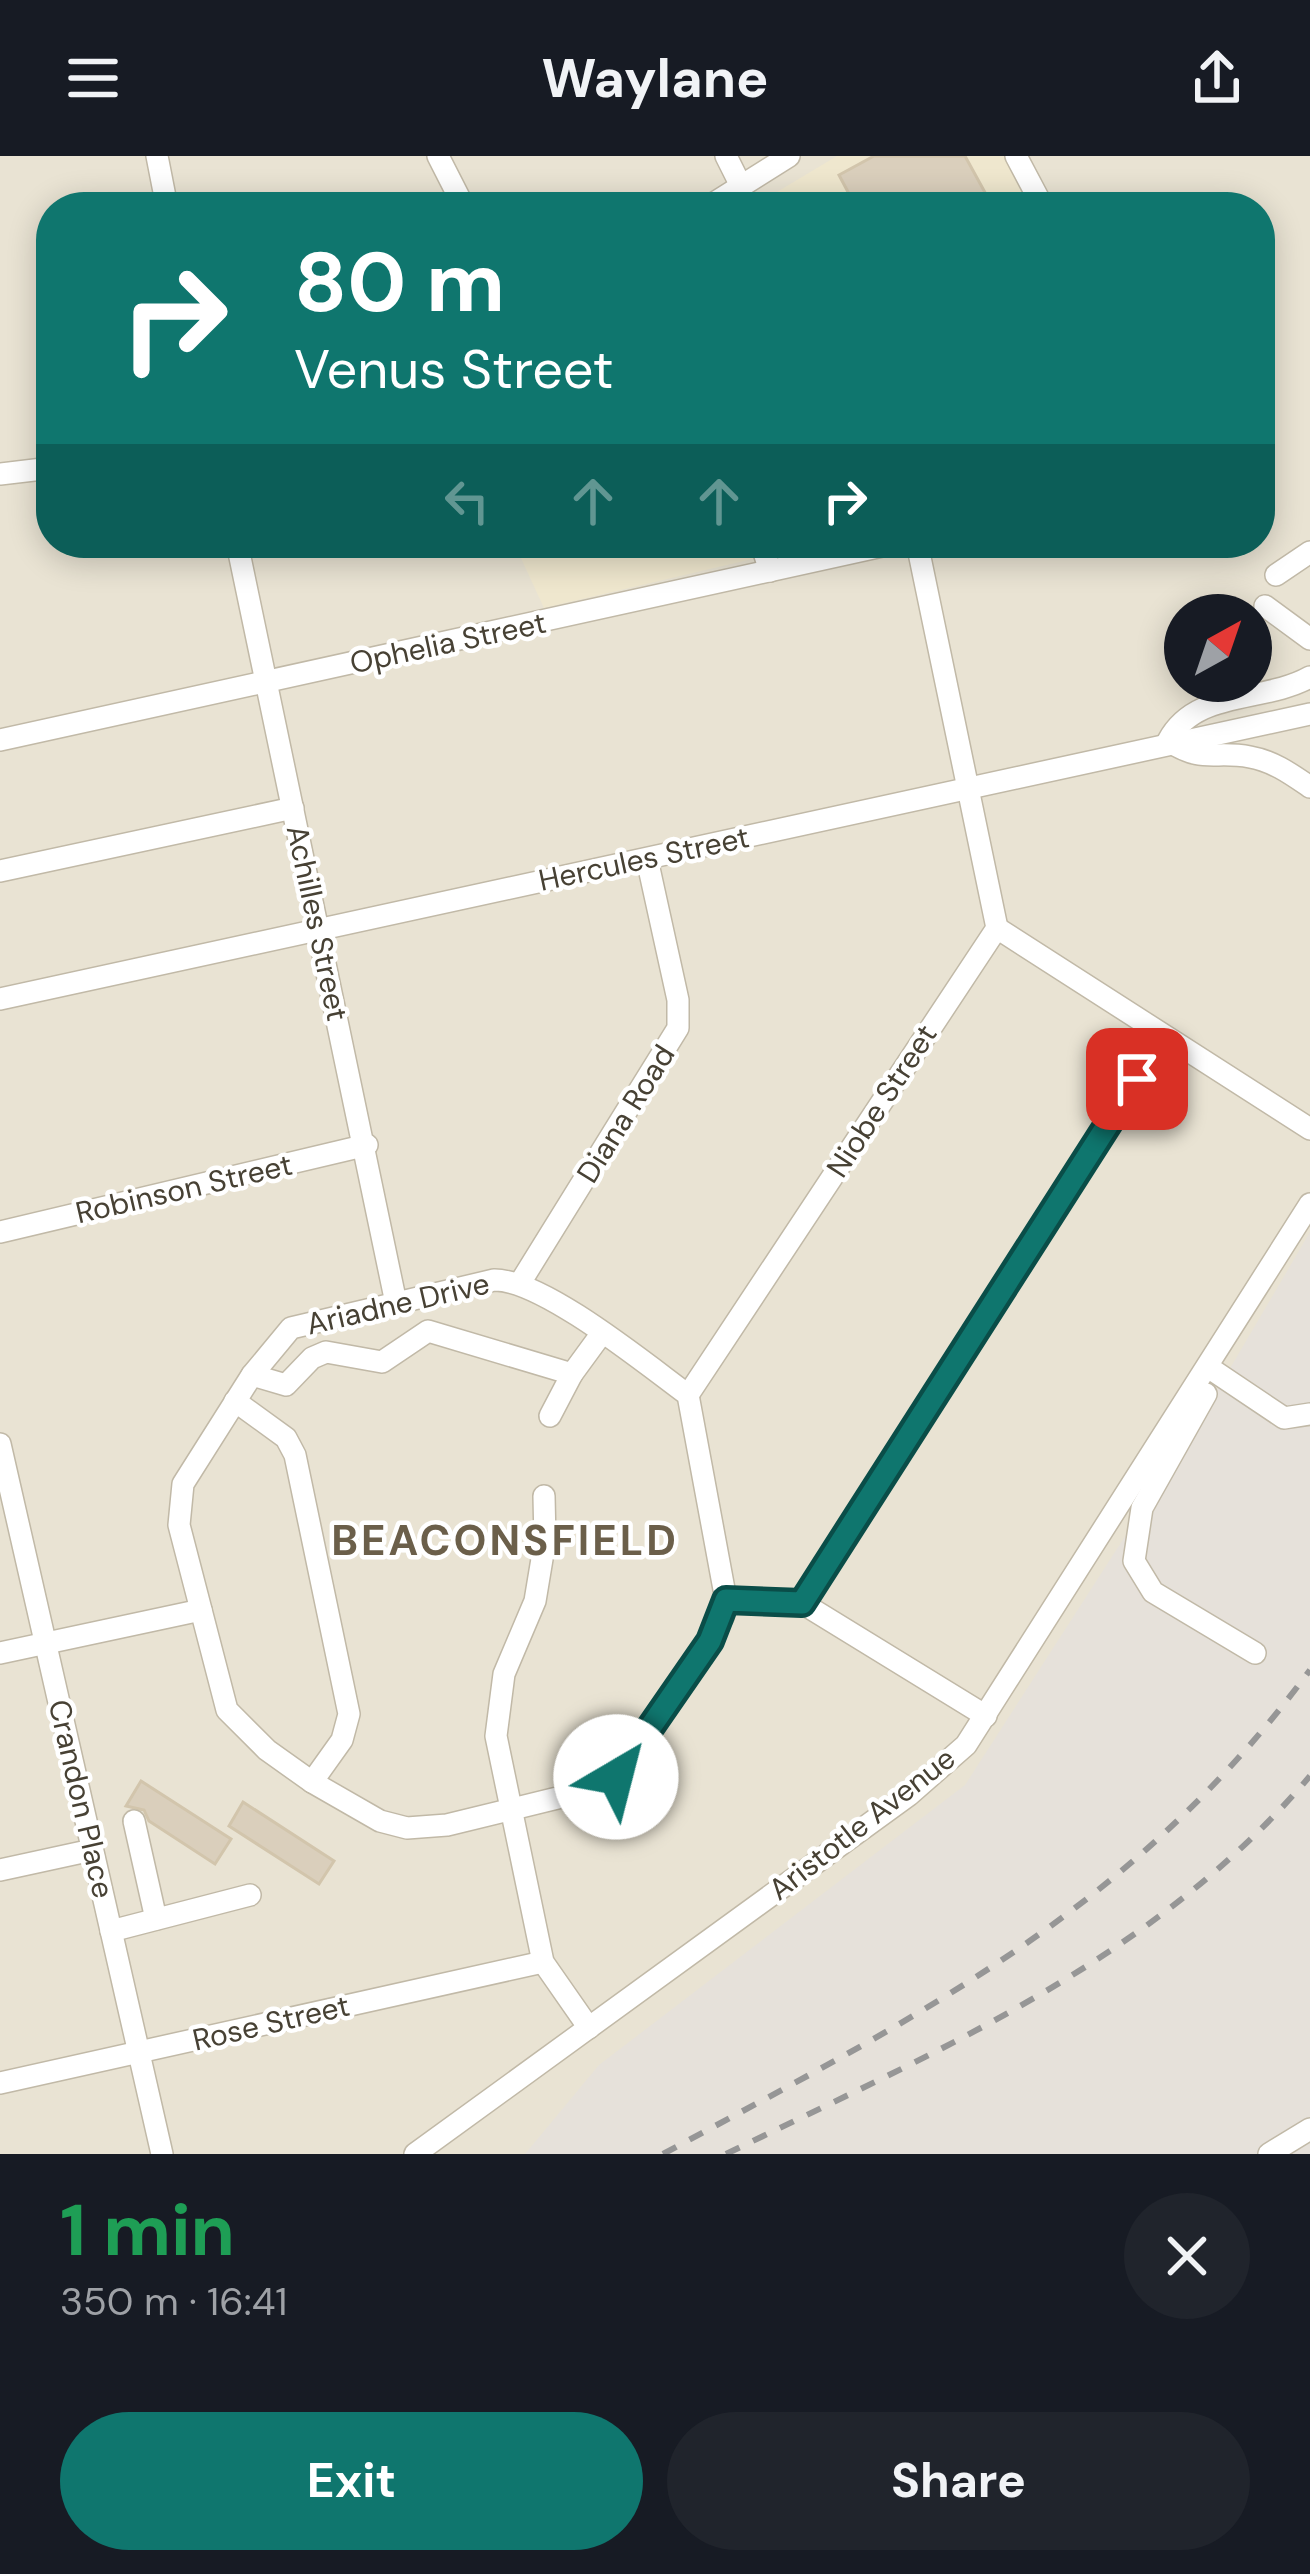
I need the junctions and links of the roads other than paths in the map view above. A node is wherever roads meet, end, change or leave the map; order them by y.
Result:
1 (157, 156) edge
2 (438, 156) edge
3 (725, 156) edge
4 (789, 156) edge
5 (1016, 156) edge
6 (741, 186) junction
7 (164, 192) edge
8 (456, 192) edge
9 (732, 192) edge
10 (1035, 192) edge
11 (36, 470) edge
12 (0, 474) edge
13 (1310, 553) edge
14 (240, 558) edge
15 (765, 558) edge
16 (828, 558) edge
17 (920, 558) edge
18 (770, 571) junction
19 (1276, 575) dead end
20 (1272, 611) edge
21 (1310, 639) edge
22 (1310, 677) edge
23 (266, 683) junction
24 (1303, 713) edge
25 (0, 740) edge
26 (1168, 741) junction
27 (968, 786) junction
28 (1310, 787) edge
29 (292, 808) junction
30 (647, 859) junction
31 (0, 871) edge
32 (997, 928) junction
33 (317, 930) junction
34 (0, 999) edge
35 (1163, 1039) junction
36 (1310, 1129) edge
37 (367, 1145) junction
38 (1310, 1204) edge
39 (0, 1232) edge
40 (520, 1283) junction
41 (396, 1303) junction
42 (602, 1333) junction
43 (1213, 1370) junction
44 (572, 1374) junction
45 (252, 1376) junction
46 (688, 1395) junction
47 (235, 1401) junction
48 (1310, 1414) edge
49 (550, 1416) dead end
50 (0, 1444) edge
51 (544, 1496) dead end
52 (726, 1600) junction
53 (802, 1603) junction
54 (201, 1610) junction
55 (45, 1641) junction
56 (0, 1652) edge
57 (1255, 1653) dead end
58 (986, 1716) junction
59 (311, 1782) junction
60 (514, 1808) junction
61 (134, 1821) dead end
62 (92, 1850) junction
63 (0, 1870) edge
64 (250, 1894) dead end
65 (156, 1919) junction
66 (111, 1931) junction
67 (543, 1962) junction
68 (589, 2028) junction
69 (140, 2053) junction
70 (0, 2084) edge
71 (1310, 2129) edge
72 (162, 2154) edge
73 (415, 2154) edge
74 (1269, 2154) edge

1 - 7 street
2 - 8 street
3 - 6 street
4 - 6 street
5 - 10 street
6 - 9 street
11 - 12 street
13 - 19 street
14 - 23 street, Achilles Street
15 - 18 street
16 - 18 street, Ophelia Street
17 - 27 street
18 - 23 street, Ophelia Street
20 - 21 street
22 - 26 street
23 - 25 street, Ophelia Street
23 - 29 street, Achilles Street
24 - 26 street, Hercules Street
26 - 27 street, Hercules Street
26 - 28 street
27 - 30 street, Hercules Street
27 - 32 street
29 - 31 street
29 - 33 street, Achilles Street
30 - 33 street, Hercules Street
30 - 40 street, Diana Road
32 - 35 street
32 - 46 street, Niobe Street
33 - 34 street, Hercules Street
33 - 37 street, Achilles Street
35 - 36 street
35 - 53 street
37 - 39 street, Robinson Street
37 - 41 street, Achilles Street
38 - 43 street, Aristotle Avenue
40 - 41 street, Ariadne Drive
40 - 42 street, Ariadne Drive
41 - 45 street, Ariadne Drive
42 - 44 street
42 - 46 street, Ariadne Drive
43 - 48 street
43 - 57 street
43 - 58 street, Aristotle Avenue
44 - 45 street
44 - 49 street
45 - 47 street, Ariadne Drive
46 - 52 street
47 - 54 street, Ariadne Drive
47 - 59 street
50 - 55 street, Crandon Place
51 - 60 street
52 - 53 street
52 - 60 street, Ariadne Drive
53 - 58 street
54 - 55 street
54 - 59 street, Ariadne Drive
55 - 56 street
55 - 62 street, Crandon Place
58 - 68 street, Aristotle Avenue
59 - 60 street, Ariadne Drive
60 - 67 street
61 - 65 street
62 - 63 street
62 - 66 street, Crandon Place
64 - 65 street
65 - 66 street
66 - 69 street, Crandon Place
67 - 68 street
67 - 69 street, Rose Street
68 - 73 street, Aristotle Avenue
69 - 70 street, Rose Street
69 - 72 street, Crandon Place
71 - 74 street

